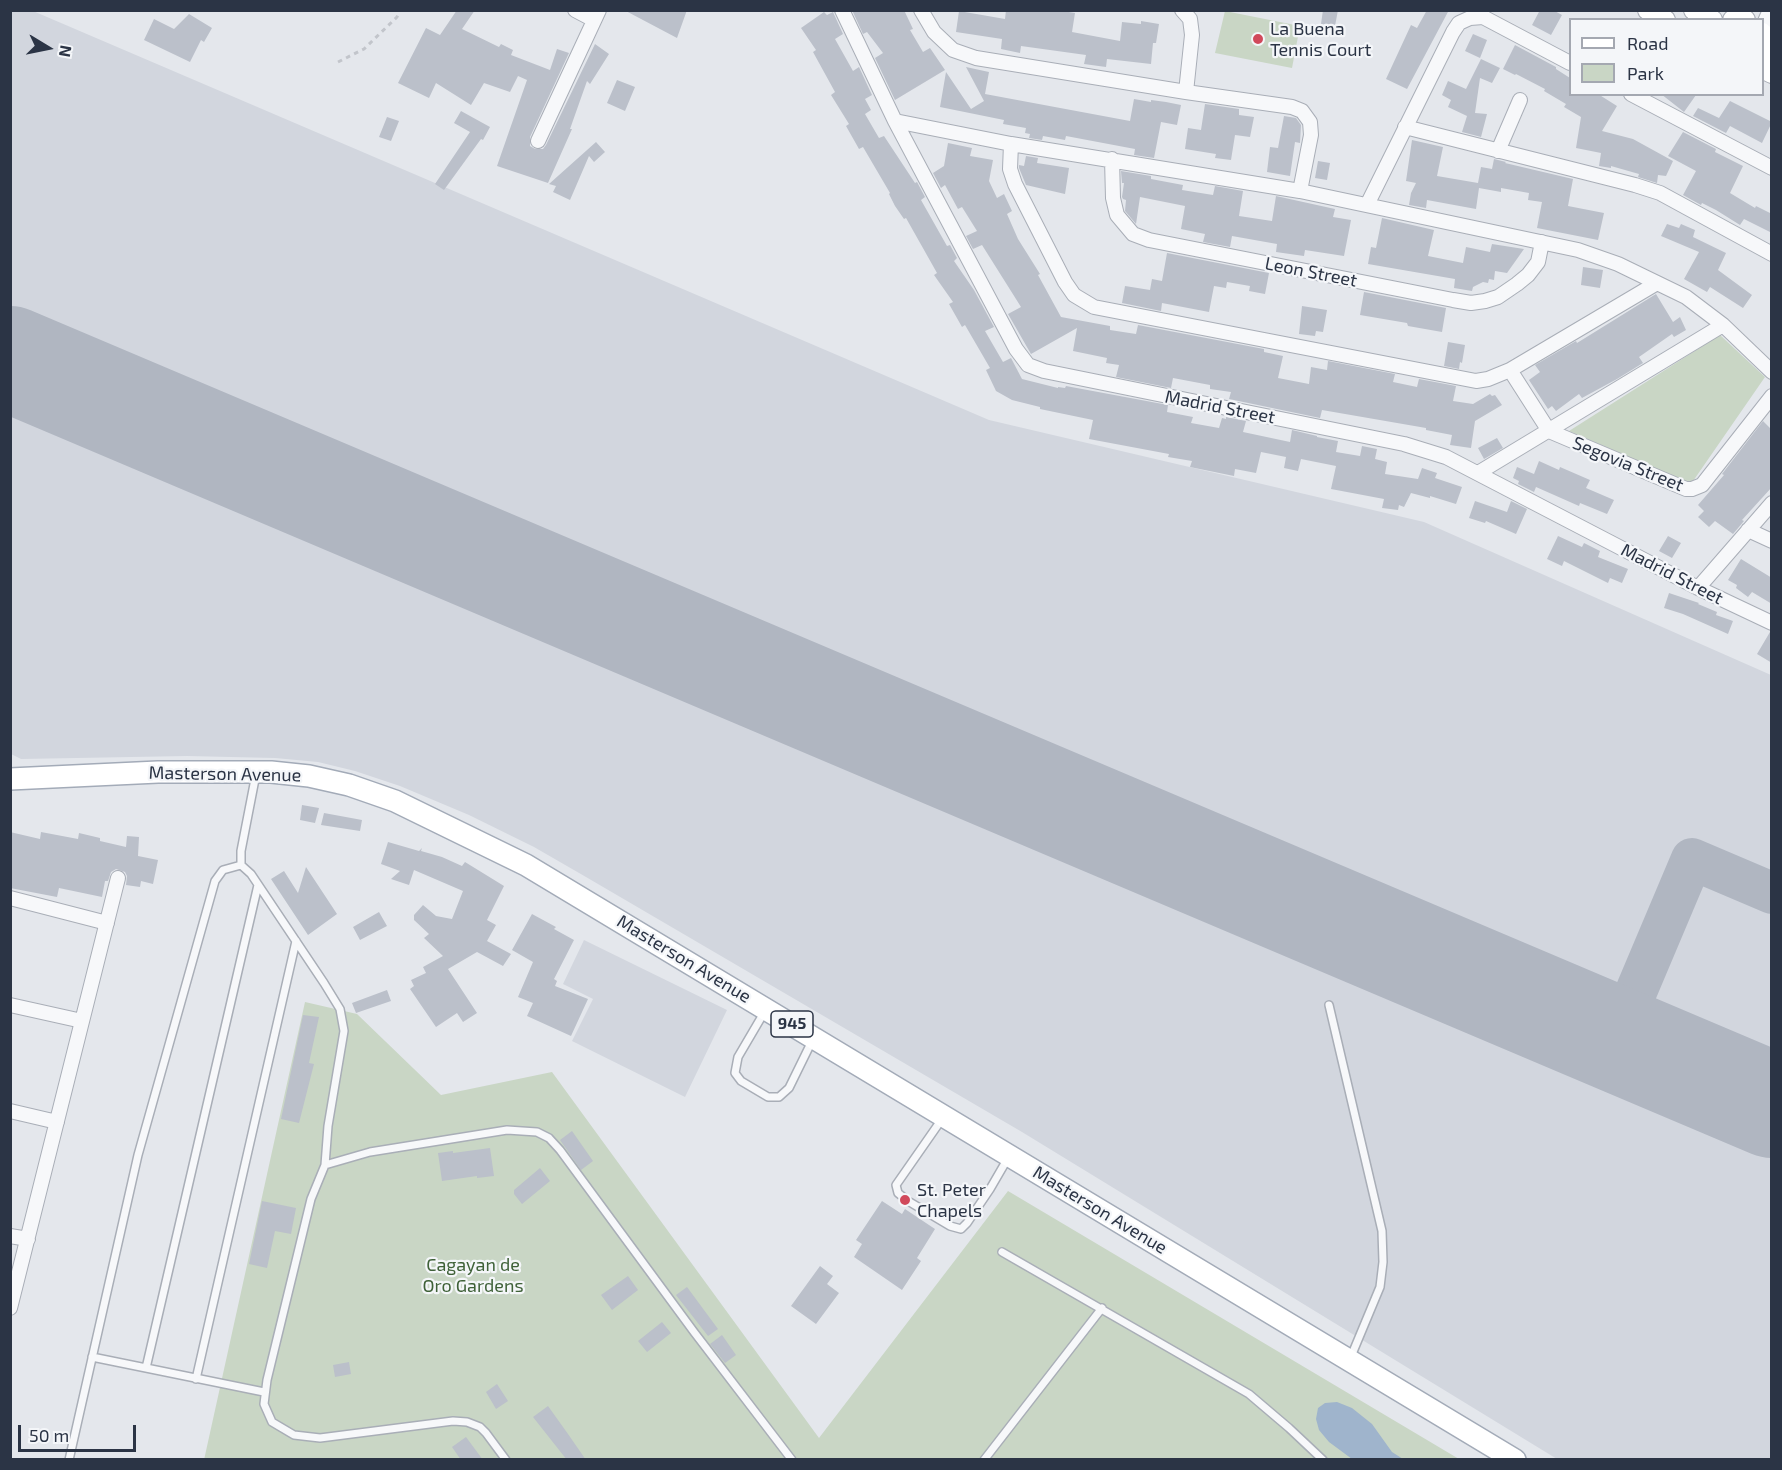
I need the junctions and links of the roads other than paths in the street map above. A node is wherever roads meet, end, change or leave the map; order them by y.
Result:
1 (575, 10) edge
2 (842, 10) edge
3 (921, 10) edge
4 (1182, 10) edge
5 (1648, 10) edge
6 (1694, 10) edge
7 (1770, 10) edge
8 (596, 15) edge
9 (1662, 18) edge
10 (1708, 18) edge
11 (1765, 42) edge
12 (1569, 62) edge
13 (1186, 92) junction
14 (1635, 96) edge
15 (1520, 100) dead end
16 (895, 121) junction
17 (1405, 128) junction
18 (538, 141) dead end
19 (1011, 144) junction
20 (1498, 151) junction
21 (1112, 159) junction
22 (1772, 168) edge
23 (1300, 191) junction
24 (1367, 205) junction
25 (1542, 242) junction
26 (1772, 254) edge
27 (1657, 283) junction
28 (1723, 325) junction
29 (1510, 370) junction
30 (1772, 372) edge
31 (1772, 396) edge
32 (1549, 431) junction
33 (1478, 473) junction
34 (1772, 503) edge
35 (1748, 530) junction
36 (1772, 541) edge
37 (1698, 588) junction
38 (1772, 623) edge
39 (256, 772) junction
40 (10, 779) edge
41 (241, 865) junction
42 (118, 878) dead end
43 (258, 885) junction
44 (10, 898) edge
45 (107, 923) junction
46 (296, 941) junction
47 (10, 1005) edge
48 (1329, 1005) dead end
49 (766, 1009) junction
50 (82, 1021) junction
51 (813, 1038) junction
52 (10, 1111) edge
53 (944, 1116) junction
54 (57, 1122) junction
55 (1009, 1155) junction
56 (325, 1166) junction
57 (10, 1236) edge
58 (28, 1239) junction
59 (1002, 1252) dead end
60 (10, 1308) edge
61 (1102, 1308) junction
62 (92, 1358) junction
63 (1349, 1360) junction
64 (146, 1368) junction
65 (196, 1379) junction
66 (264, 1392) junction
67 (69, 1460) edge
68 (506, 1460) edge
69 (792, 1460) edge
70 (984, 1460) edge
71 (1323, 1460) edge
72 (1515, 1460) edge

1 - 8 street
2 - 16 street, Madrid Street
3 - 13 street
4 - 13 street
5 - 9 street
6 - 10 street
7 - 11 street
8 - 18 street
12 - 17 street
13 - 23 street
14 - 22 street
15 - 20 street
16 - 19 street
16 - 33 street, Madrid Street
17 - 20 street
17 - 24 street
19 - 21 street
19 - 29 street
20 - 26 street
21 - 23 street
21 - 25 street, Leon Street
23 - 24 street
24 - 25 street
25 - 27 street
27 - 28 street
27 - 29 street
28 - 30 street
28 - 32 street
29 - 32 street, Segovia Street
31 - 32 street, Segovia Street
32 - 33 street
33 - 37 street, Madrid Street
34 - 35 street
35 - 36 street
35 - 37 street
37 - 38 street, Madrid Street
39 - 40 main road, Masterson Avenue / 945
39 - 41 lane
39 - 49 main road, Masterson Avenue / 945
41 - 43 lane
41 - 62 lane
42 - 45 street
43 - 46 lane
43 - 64 lane
44 - 45 street
45 - 50 street
46 - 56 lane
46 - 65 lane
47 - 50 street
48 - 63 lane
49 - 51 main road, Masterson Avenue / 945
49 - 51 lane
50 - 54 street
51 - 53 main road, Masterson Avenue / 945
52 - 54 street
53 - 55 main road, Masterson Avenue / 945
53 - 55 lane
54 - 58 street
55 - 63 main road, Masterson Avenue / 945
56 - 66 lane
56 - 69 lane
57 - 58 street
58 - 60 street
59 - 61 lane
61 - 70 lane
61 - 71 lane
62 - 64 lane
62 - 67 lane
63 - 72 main road, Masterson Avenue / 945
64 - 65 lane
65 - 66 lane
66 - 68 lane

